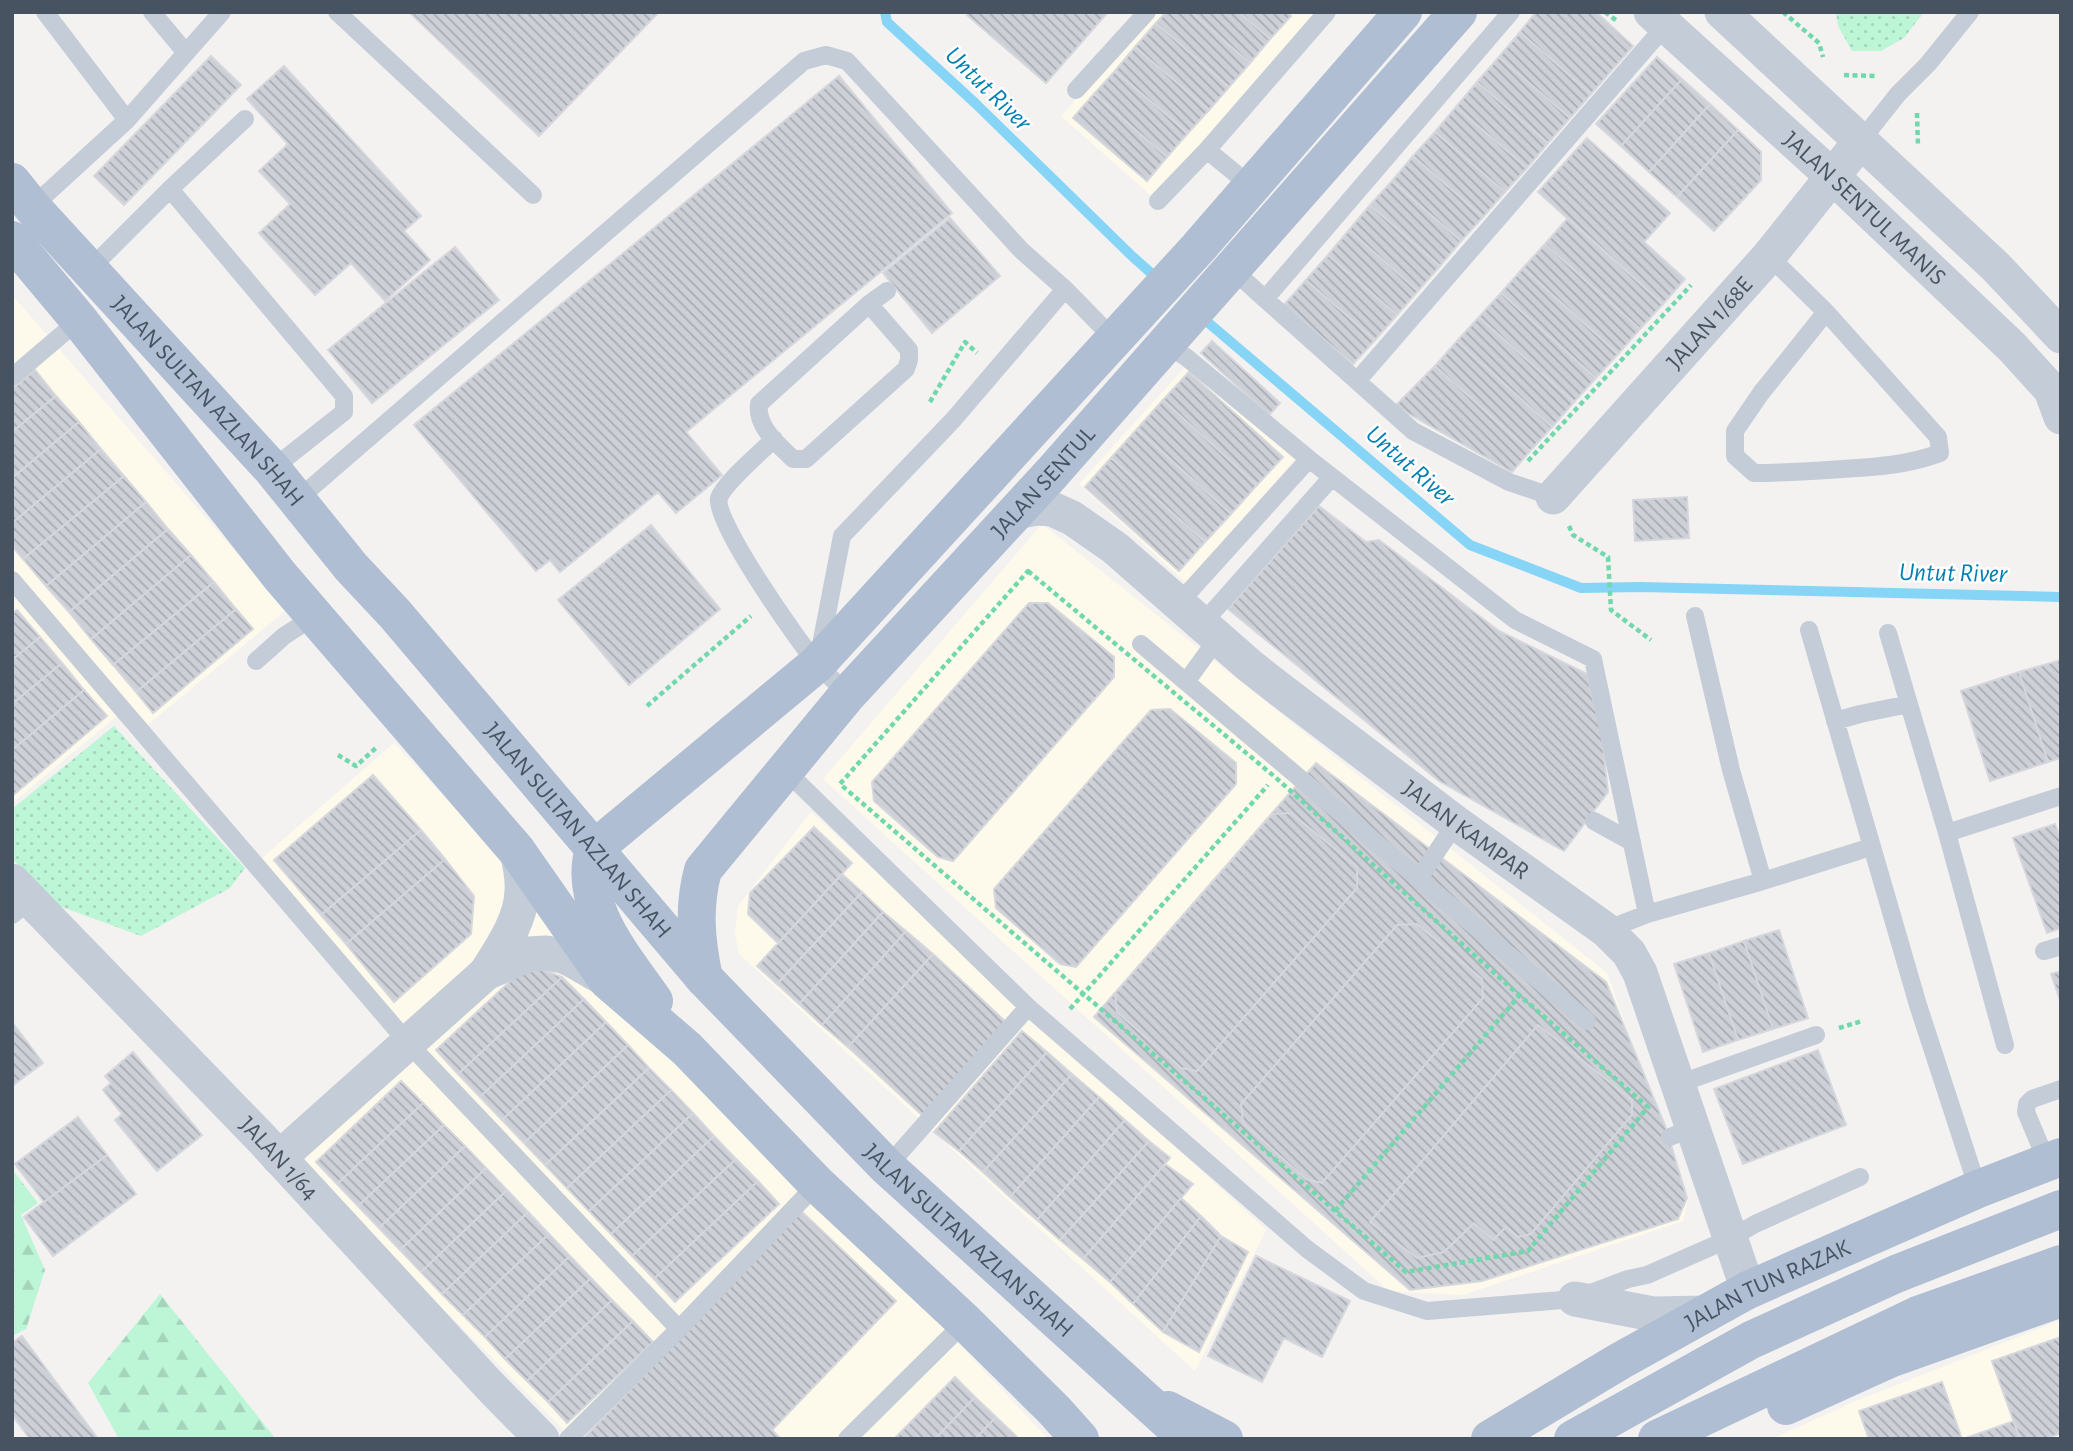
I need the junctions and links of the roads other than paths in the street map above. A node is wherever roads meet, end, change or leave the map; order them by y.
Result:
1 (45, 12) edge
2 (152, 12) edge
3 (222, 12) edge
4 (337, 12) edge
5 (1147, 12) edge
6 (1327, 12) edge
7 (1403, 12) edge
8 (1458, 12) edge
9 (1511, 12) edge
10 (1722, 12) edge
11 (1970, 12) edge
12 (1658, 18) edge
13 (186, 53) junction
14 (1076, 90) dead end
15 (244, 119) dead end
16 (127, 120) junction
17 (1860, 142) junction
18 (1207, 150) junction
19 (1833, 177) junction
20 (1252, 187) junction
21 (170, 189) junction
22 (22, 194) edge
23 (533, 195) dead end
24 (1158, 201) dead end
25 (12, 240) edge
26 (1769, 256) junction
27 (89, 270) junction
28 (1230, 271) junction
29 (1065, 289) junction
30 (887, 291) dead end
31 (1265, 299) junction
32 (869, 304) junction
33 (1826, 312) junction
34 (79, 320) junction
35 (1127, 326) junction
36 (2061, 336) edge
37 (1168, 340) junction
38 (12, 377) edge
39 (1357, 381) junction
40 (2061, 418) edge
41 (774, 439) junction
42 (1309, 459) junction
43 (272, 469) junction
44 (1332, 477) junction
45 (1553, 497) joint
46 (297, 500) junction
47 (1014, 512) junction
48 (12, 580) edge
49 (315, 616) junction
50 (1695, 616) dead end
51 (1199, 622) junction
52 (1809, 630) dead end
53 (1888, 633) dead end
54 (1141, 644) dead end
55 (256, 661) dead end
56 (817, 664) junction
57 (1186, 682) junction
58 (848, 694) junction
59 (1909, 704) junction
60 (1835, 722) junction
61 (785, 770) junction
62 (2061, 796) edge
63 (1594, 821) dead end
64 (1456, 823) junction
65 (1947, 833) junction
66 (1632, 842) junction
67 (1871, 847) junction
68 (594, 849) junction
69 (517, 852) junction
70 (1419, 878) junction
71 (1763, 881) junction
72 (18, 899) edge
73 (1647, 914) junction
74 (1606, 930) junction
75 (486, 973) junction
76 (704, 978) junction
77 (607, 980) junction
78 (1028, 1007) junction
79 (1587, 1021) dead end
80 (1816, 1035) dead end
81 (408, 1043) junction
82 (2005, 1045) dead end
83 (687, 1049) junction
84 (1678, 1084) junction
85 (2061, 1088) edge
86 (279, 1158) junction
87 (2054, 1160) edge
88 (887, 1167) junction
89 (1860, 1177) dead end
90 (817, 1184) junction
91 (1978, 1189) junction
92 (2061, 1209) edge
93 (1731, 1238) junction
94 (2061, 1264) edge
95 (1748, 1290) junction
96 (2061, 1298) edge
97 (1575, 1299) junction
98 (1706, 1313) junction
99 (965, 1322) junction
100 (679, 1328) junction
101 (1139, 1394) junction
102 (1492, 1437) edge
103 (542, 1439) edge
104 (568, 1439) edge
105 (847, 1439) edge
106 (1080, 1439) edge
107 (1188, 1439) edge
108 (1224, 1439) edge
109 (1573, 1439) edge
110 (1657, 1439) edge
111 (1714, 1439) edge

1 - 16 lane
2 - 13 lane
3 - 13 lane
4 - 23 lane
5 - 14 lane
6 - 18 lane
7 - 20 main road, JALAN SENTUL
8 - 28 main road, JALAN SENTUL
9 - 31 lane
10 - 17 street, JALAN SENTUL MANIS
11 - 17 lane
12 - 19 street, JALAN SENTUL MANIS
12 - 39 lane
13 - 16 lane
15 - 21 lane
16 - 22 lane
17 - 19 street, JALAN 1/68E
17 - 36 street, JALAN SENTUL MANIS
18 - 20 lane
18 - 24 lane
19 - 26 street, JALAN 1/68E
19 - 40 street, JALAN SENTUL MANIS
20 - 35 main road, JALAN SENTUL
21 - 27 lane
21 - 43 lane
22 - 27 main road, JALAN SULTAN AZLAN SHAH
25 - 34 main road, JALAN SULTAN AZLAN SHAH
26 - 33 lane
26 - 45 street, JALAN 1/68E
27 - 43 main road, JALAN SULTAN AZLAN SHAH
28 - 31 lane
28 - 37 main road, JALAN SENTUL
29 - 35 lane
29 - 46 lane
29 - 56 lane
30 - 32 lane
31 - 39 lane
32 - 41 lane
32 - 41 lane
33 - 33 lane
34 - 38 lane
34 - 49 main road, JALAN SULTAN AZLAN SHAH
35 - 56 main road, JALAN SENTUL
37 - 42 lane
37 - 47 main road, JALAN SENTUL
39 - 45 lane
41 - 56 lane
42 - 44 lane
42 - 51 lane
43 - 46 main road, JALAN SULTAN AZLAN SHAH
44 - 51 lane
44 - 66 lane
46 - 68 main road, JALAN SULTAN AZLAN SHAH
47 - 51 street, JALAN KAMPAR
47 - 58 main road, JALAN SENTUL
48 - 81 lane
49 - 55 lane
49 - 69 main road, JALAN SULTAN AZLAN SHAH
50 - 71 lane
51 - 57 lane
51 - 64 street, JALAN KAMPAR
52 - 60 lane
53 - 59 lane
54 - 57 lane
56 - 58 lane
56 - 68 main road, JALAN SENTUL
57 - 70 lane
58 - 61 main road, JALAN SENTUL
59 - 60 lane
59 - 65 lane
60 - 67 lane
61 - 76 main road, JALAN SENTUL
61 - 78 lane
62 - 65 lane
63 - 66 lane
64 - 70 lane
64 - 74 street, JALAN KAMPAR
65 - 82 lane
66 - 73 lane
67 - 71 lane
67 - 91 lane
68 - 76 main road, JALAN SULTAN AZLAN SHAH
68 - 83 main road
69 - 75 street
69 - 77 main road, JALAN SULTAN AZLAN SHAH
70 - 79 lane
71 - 73 lane
72 - 86 street, JALAN 1/64
73 - 74 lane
74 - 84 street, JALAN KAMPAR
75 - 77 street
75 - 81 street
76 - 88 main road, JALAN SULTAN AZLAN SHAH
77 - 83 main road, JALAN SULTAN AZLAN SHAH
78 - 88 lane
78 - 97 lane
80 - 84 lane
81 - 86 street
81 - 100 lane
83 - 90 main road, JALAN SULTAN AZLAN SHAH
84 - 93 street, JALAN KAMPAR
85 - 87 lane
86 - 103 street, JALAN 1/64
87 - 91 main road, JALAN TUN RAZAK
88 - 101 main road, JALAN SULTAN AZLAN SHAH
89 - 93 lane
90 - 99 main road, JALAN SULTAN AZLAN SHAH
90 - 100 lane
91 - 95 main road, JALAN TUN RAZAK
92 - 109 main road, JALAN TUN RAZAK
93 - 95 street, JALAN KAMPAR
93 - 97 lane
94 - 110 main road
95 - 98 main road, JALAN TUN RAZAK
96 - 111 main road
97 - 98 street
98 - 102 main road, JALAN TUN RAZAK
99 - 105 lane
99 - 106 main road, JALAN SULTAN AZLAN SHAH
100 - 104 lane
101 - 107 main road, JALAN SULTAN AZLAN SHAH
101 - 108 main road

